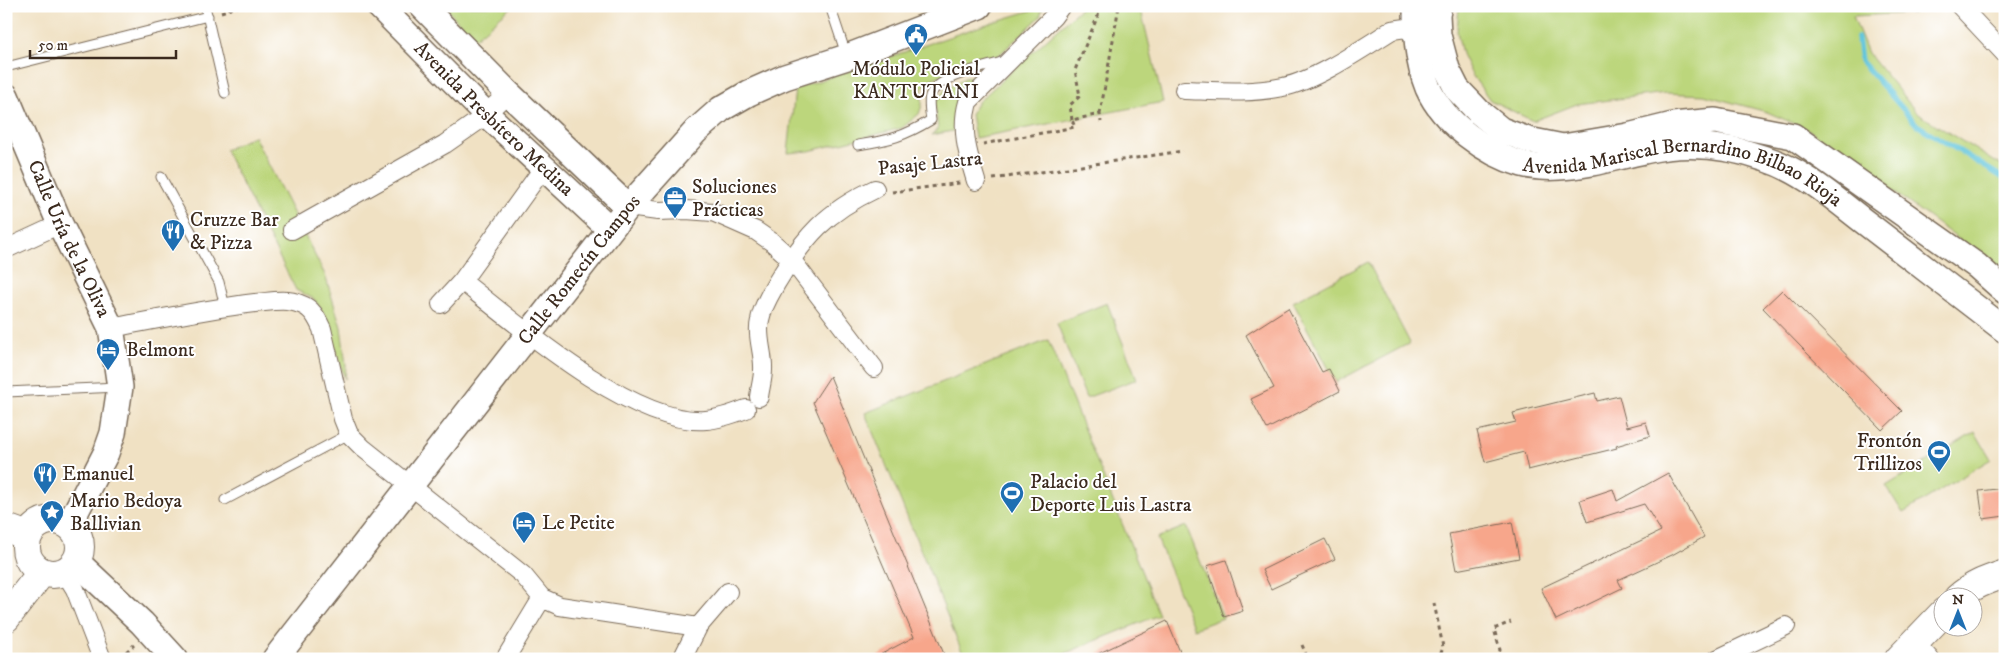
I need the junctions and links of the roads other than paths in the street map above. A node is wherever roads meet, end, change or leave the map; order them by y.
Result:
1 (205, 6) edge
2 (422, 6) edge
3 (830, 6) edge
4 (979, 6) edge
5 (1060, 6) edge
6 (1416, 6) edge
7 (1439, 6) edge
8 (1960, 6) edge
9 (384, 8) edge
10 (208, 16) junction
11 (1427, 36) junction
12 (2005, 54) edge
13 (847, 57) junction
14 (1012, 60) junction
15 (6, 67) edge
16 (1184, 90) dead end
17 (225, 93) dead end
18 (508, 93) junction
19 (6, 96) edge
20 (485, 113) junction
21 (858, 145) dead end
22 (544, 167) junction
23 (161, 177) dead end
24 (976, 181) road end
25 (875, 189) road end
26 (628, 207) junction
27 (60, 224) junction
28 (292, 230) dead end
29 (610, 230) junction
30 (6, 249) edge
31 (791, 259) junction
32 (462, 281) junction
33 (2005, 291) edge
34 (441, 304) dead end
35 (225, 306) junction
36 (111, 328) junction
37 (2005, 330) edge
38 (529, 334) junction
39 (874, 368) dead end
40 (120, 387) junction
41 (6, 392) edge
42 (759, 396) dead end
43 (746, 410) dead end
44 (349, 434) junction
45 (411, 486) junction
46 (225, 500) dead end
47 (69, 525) junction
48 (17, 532) edge
49 (61, 568) junction
50 (2005, 574) edge
51 (1969, 588) edge
52 (728, 592) dead end
53 (542, 598) junction
54 (6, 618) edge
55 (1786, 626) dead end
56 (1934, 626) edge
57 (698, 627) junction
58 (1915, 653) edge
59 (102, 659) edge
60 (175, 659) edge
61 (275, 659) edge
62 (505, 659) edge
63 (682, 659) edge
64 (1717, 659) edge

1 - 10 lane
2 - 18 street, Avenida Presbítero Medina
3 - 13 lane
4 - 13 street, Calle Romecín Campos
5 - 14 street
6 - 11 street, Avenida Mariscal Bernardino Bilbao Rioja
7 - 11 street, Avenida Mariscal Bernardino Bilbao Rioja
8 - 12 street
9 - 20 street, Avenida Presbítero Medina
10 - 15 lane
10 - 17 lane
11 - 16 street
11 - 33 street, Avenida Mariscal Bernardino Bilbao Rioja
11 - 37 street, Avenida Mariscal Bernardino Bilbao Rioja
13 - 26 street, Calle Romecín Campos
14 - 21 lane
14 - 24 street
18 - 20 street
18 - 26 street, Avenida Presbítero Medina
19 - 27 street, Calle Uría de la Oliva
20 - 22 street, Avenida Presbítero Medina
20 - 28 street
22 - 29 street, Avenida Presbítero Medina
22 - 32 street
23 - 35 lane
25 - 31 street, Pasaje Lastra
26 - 29 street, Calle Romecín Campos
26 - 31 street
27 - 30 street
27 - 36 street, Calle Uría de la Oliva
29 - 38 street, Calle Romecín Campos
31 - 39 street
31 - 42 street, Pasaje Lastra
32 - 34 street
32 - 38 street
35 - 36 street
35 - 44 street
36 - 40 street, Calle Uría de la Oliva
38 - 43 street
38 - 45 street, Calle Romecín Campos
40 - 41 lane
40 - 47 street, Calle Uría de la Oliva
44 - 45 street
44 - 46 lane
45 - 53 street
45 - 61 street, Calle Romecín Campos
47 - 48 main road
47 - 49 main road
48 - 49 main road
49 - 54 main road
49 - 59 street
49 - 60 street
50 - 51 main road
52 - 57 street
53 - 57 street
53 - 62 street
55 - 64 street
56 - 58 main road
57 - 63 street

